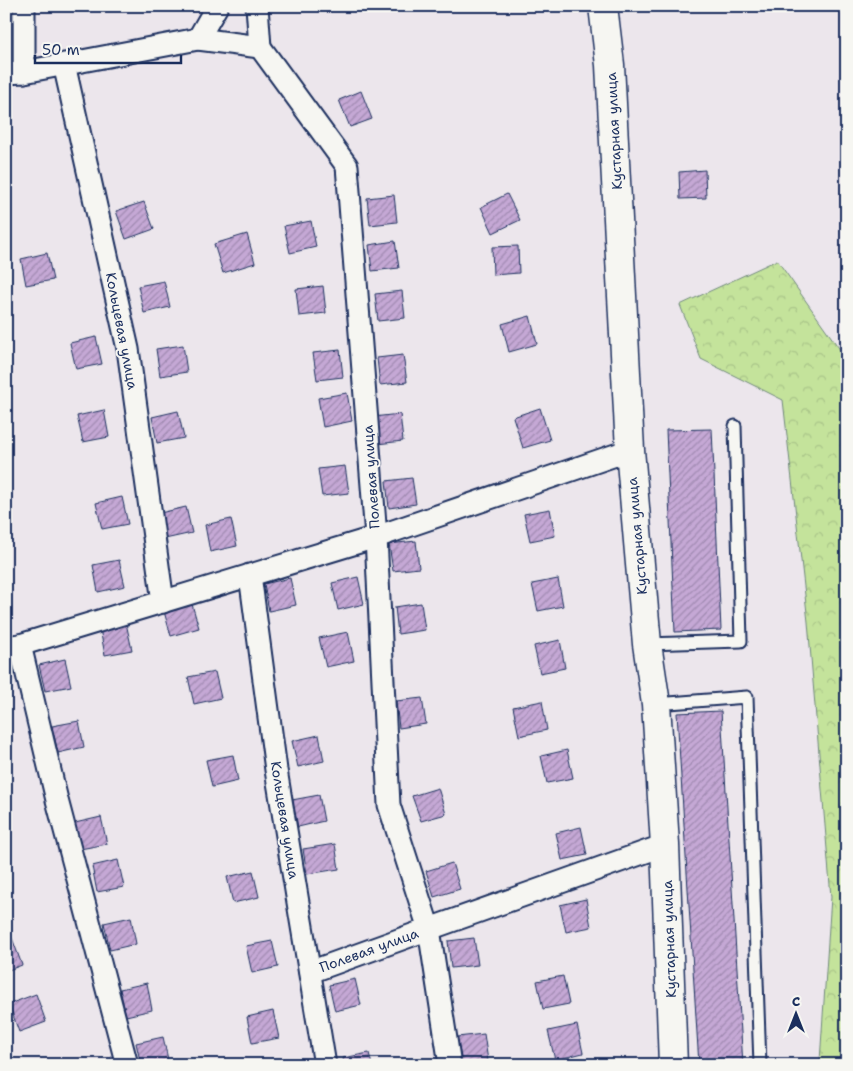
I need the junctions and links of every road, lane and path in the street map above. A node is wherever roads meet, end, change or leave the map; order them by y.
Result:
1 (24, 6) edge
2 (217, 6) edge
3 (257, 6) edge
4 (603, 6) edge
5 (198, 38) junction
6 (260, 47) junction
7 (64, 64) junction
8 (15, 72) edge
9 (735, 426) dead end
10 (630, 450) junction
11 (376, 537) junction
12 (250, 575) junction
13 (163, 602) junction
14 (647, 644) junction
15 (13, 646) edge
16 (656, 704) junction
17 (665, 845) junction
18 (429, 929) junction
19 (310, 972) junction
20 (127, 1065) edge
21 (325, 1065) edge
22 (450, 1065) edge
23 (673, 1065) edge
24 (760, 1065) edge

1 - 8 street
2 - 5 street
3 - 6 street
4 - 10 main road, Кустарная улица
5 - 6 street
5 - 7 street
6 - 11 street, Полевая улица
7 - 8 street
7 - 13 street, Кольцевая улица
9 - 14 lane
10 - 11 street
10 - 14 main road, Кустарная улица
11 - 12 street
11 - 18 street, Полевая улица
12 - 13 street
12 - 19 street, Кольцевая улица
13 - 15 street
14 - 16 main road, Кустарная улица
15 - 20 street
16 - 17 main road, Кустарная улица
16 - 24 lane
17 - 18 street
17 - 23 main road, Кустарная улица
18 - 19 street, Полевая улица
18 - 22 street, Полевая улица
19 - 21 street, Кольцевая улица

